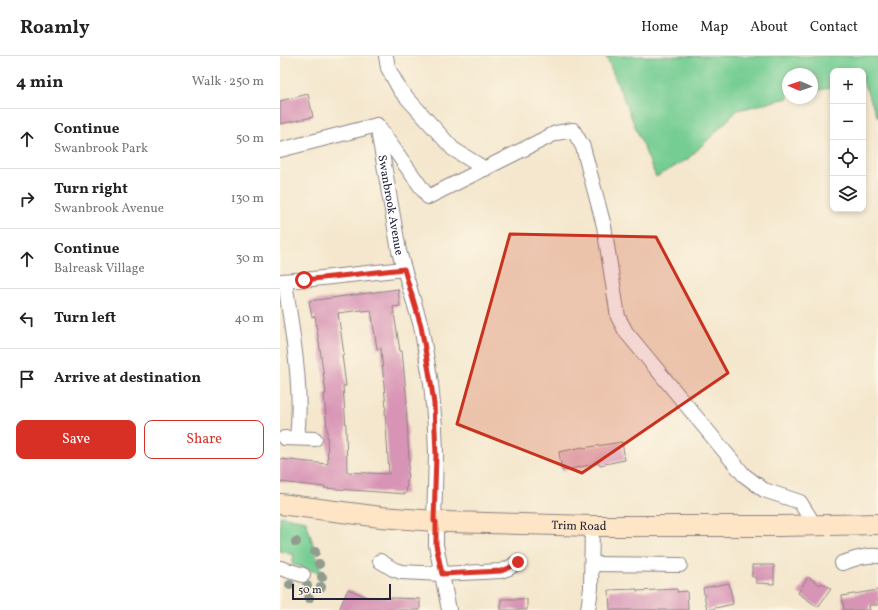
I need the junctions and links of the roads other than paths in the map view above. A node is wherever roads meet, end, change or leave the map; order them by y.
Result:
1 (386, 56) edge
2 (377, 125) junction
3 (280, 150) edge
4 (485, 169) junction
5 (404, 269) junction
6 (283, 281) edge
7 (315, 439) dead end
8 (280, 504) edge
9 (435, 521) junction
10 (878, 524) edge
11 (592, 526) junction
12 (815, 526) junction
13 (878, 556) edge
14 (380, 561) dead end
15 (518, 562) dead end
16 (842, 563) dead end
17 (592, 564) junction
18 (680, 565) dead end
19 (280, 568) edge
20 (304, 574) dead end
21 (442, 574) junction
22 (449, 610) edge
23 (588, 610) edge

1 - 4 street
2 - 3 street
2 - 4 street
2 - 5 street, Swanbrook Avenue
4 - 12 street
5 - 6 street
5 - 9 street, Swanbrook Avenue
6 - 7 street
8 - 9 main road, Trim Road
9 - 11 main road, Trim Road
9 - 21 street, Swanbrook Avenue
10 - 12 main road, Trim Road
11 - 12 main road, Trim Road
11 - 17 street
13 - 16 street
14 - 21 street
15 - 21 street
17 - 18 street
17 - 23 street
19 - 20 street
21 - 22 street, Swanbrook Avenue

